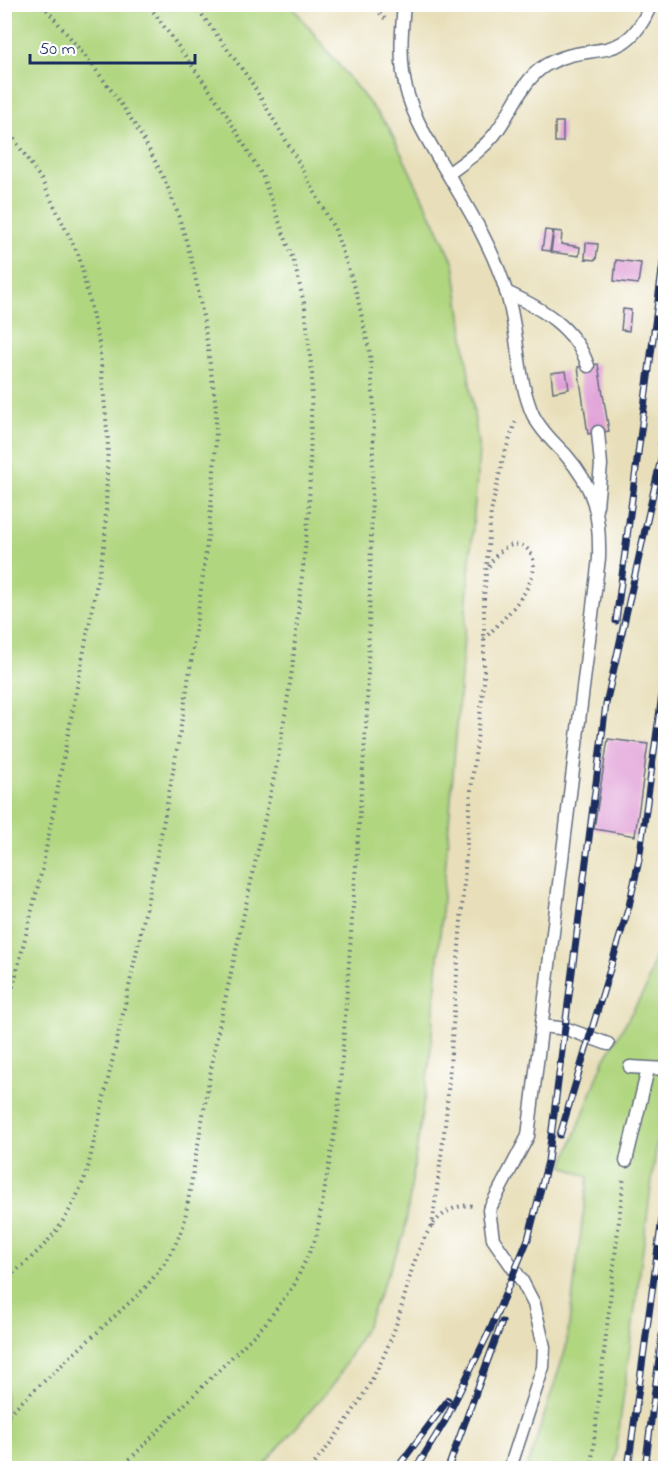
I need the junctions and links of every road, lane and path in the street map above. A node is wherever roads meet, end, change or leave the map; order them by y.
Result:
1 (42, 4) edge
2 (148, 4) edge
3 (194, 4) edge
4 (404, 4) edge
5 (651, 4) edge
6 (4, 124) edge
7 (448, 174) junction
8 (506, 292) junction
9 (588, 366) dead end
10 (527, 398) junction
11 (598, 432) dead end
12 (597, 507) junction
13 (486, 572) junction
14 (484, 640) junction
15 (4, 1023) edge
16 (543, 1026) junction
17 (608, 1044) dead end
18 (630, 1067) dead end
19 (648, 1069) junction
20 (666, 1069) edge
21 (626, 1161) joint
22 (489, 1210) junction
23 (432, 1227) junction
24 (4, 1281) edge
25 (4, 1418) edge
26 (121, 1468) edge
27 (311, 1468) edge
28 (510, 1468) edge
29 (591, 1468) edge

1 - 24 path
2 - 25 path
3 - 26 path
4 - 7 lane
5 - 7 lane
6 - 15 path
7 - 8 lane
8 - 9 lane
8 - 10 lane
10 - 12 lane
10 - 13 path
11 - 12 lane
12 - 16 lane
13 - 14 path
13 - 14 path
14 - 23 path
16 - 17 lane
16 - 22 lane
18 - 19 lane
19 - 20 lane
19 - 21 lane
21 - 29 path
22 - 23 path
22 - 28 lane
23 - 27 path

